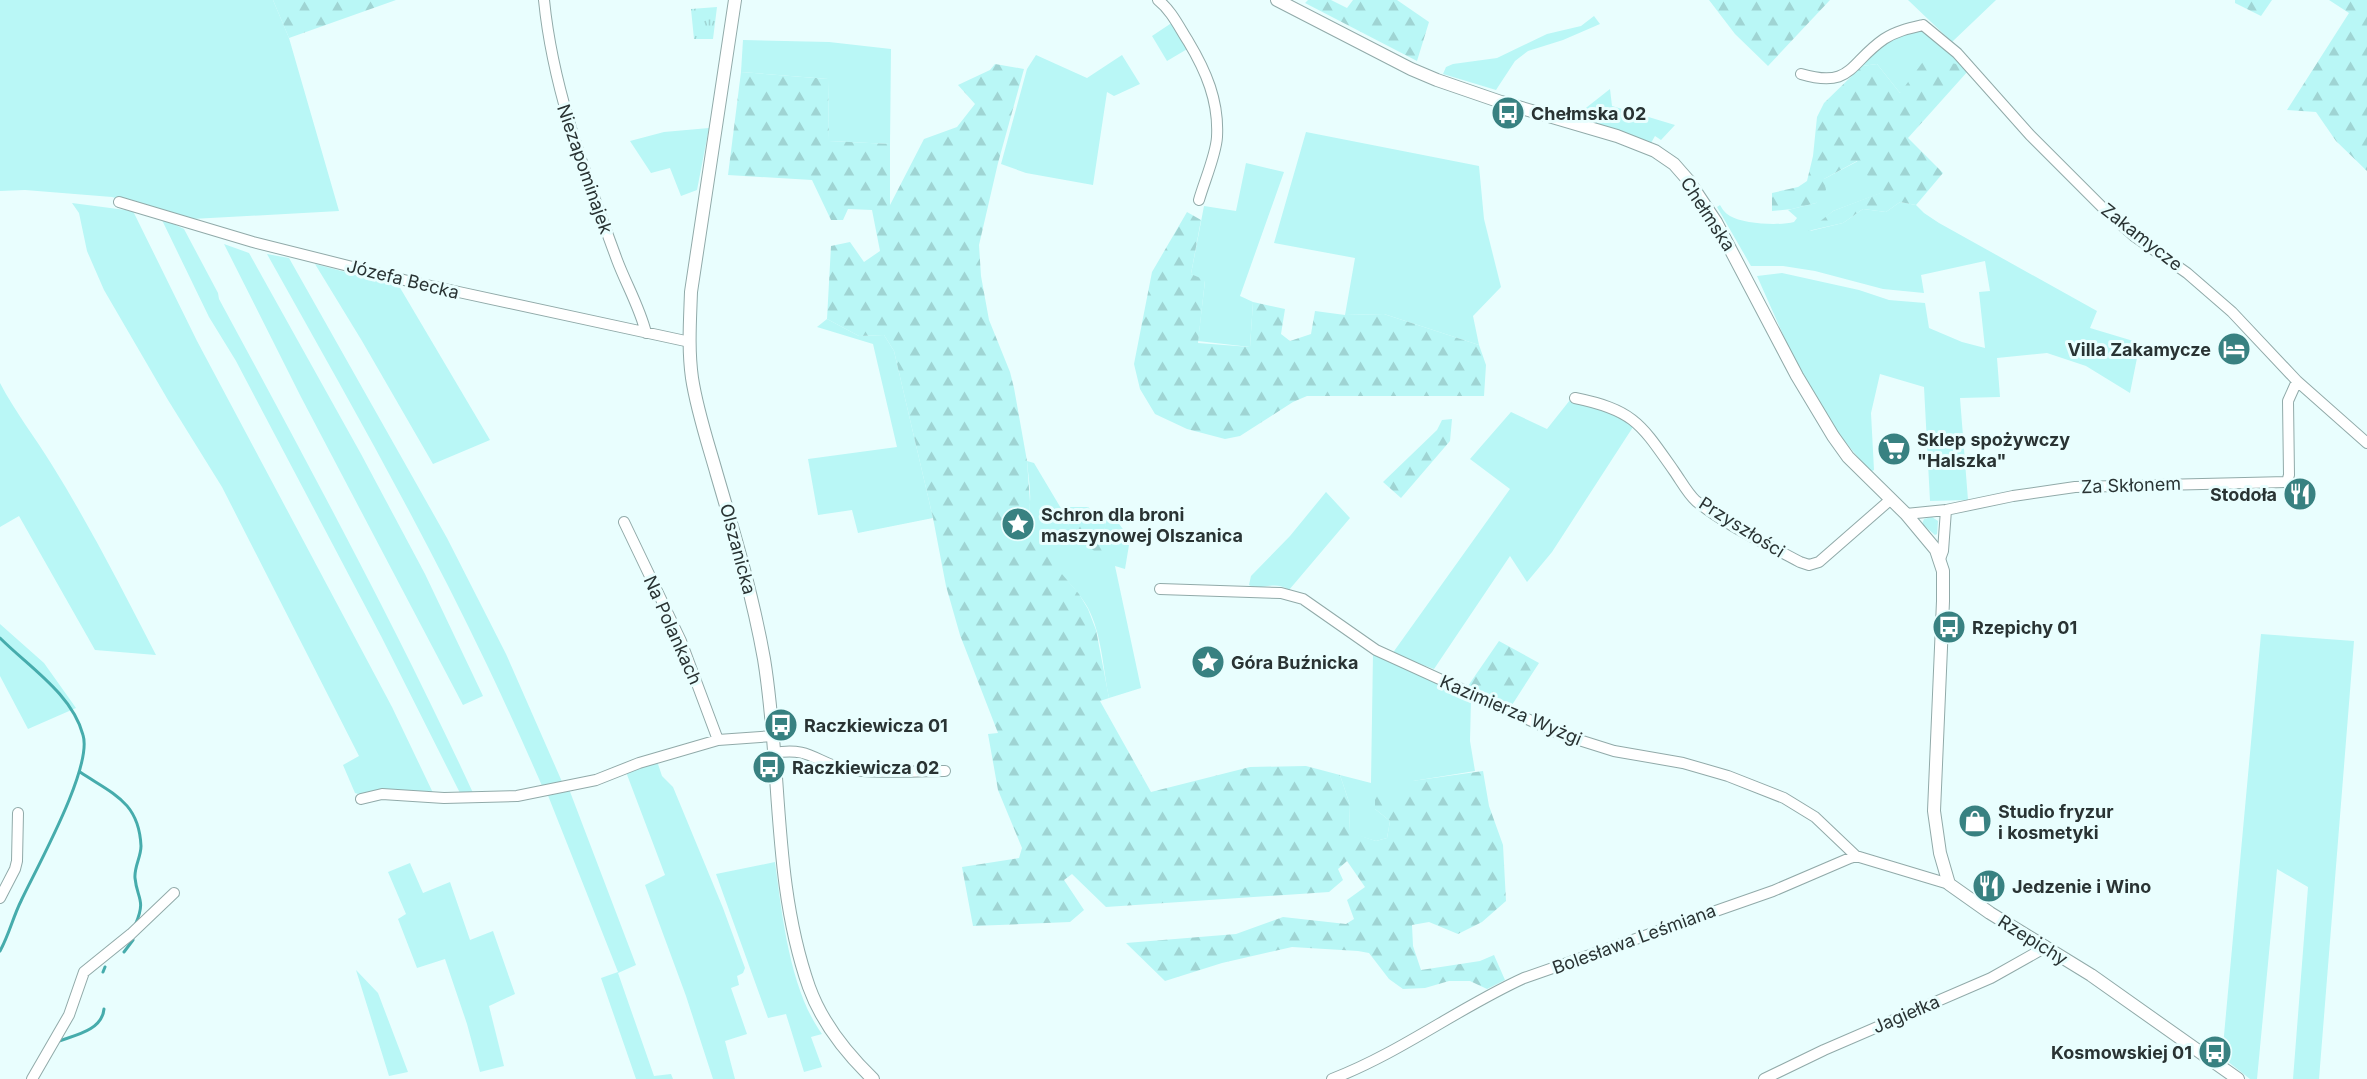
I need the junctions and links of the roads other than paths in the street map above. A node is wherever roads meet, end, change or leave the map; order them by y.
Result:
1 (544, 0) edge
2 (735, 0) edge
3 (1158, 0) edge
4 (1277, 0) edge
5 (1801, 74) dead end
6 (1199, 200) dead end
7 (119, 202) dead end
8 (646, 333) junction
9 (690, 342) junction
10 (2297, 381) junction
11 (1575, 398) dead end
12 (2367, 443) edge
13 (1890, 500) junction
14 (1946, 510) junction
15 (1906, 514) junction
16 (624, 522) dead end
17 (1940, 560) junction
18 (1160, 589) dead end
19 (773, 736) junction
20 (718, 740) junction
21 (774, 753) junction
22 (945, 771) dead end
23 (361, 799) dead end
24 (18, 813) dead end
25 (1856, 856) junction
26 (1949, 884) junction
27 (174, 893) dead end
28 (0, 898) edge
29 (2046, 947) junction
30 (32, 1079) edge
31 (873, 1079) edge
32 (1332, 1079) edge
33 (1764, 1079) edge
34 (2238, 1079) edge

1 - 8 street, Niezapominajek
2 - 9 street, Olszanicka
3 - 6 street
4 - 13 street, Chełmska
5 - 10 street, Zakamycze
7 - 8 street, Józefa Becka
8 - 9 street, Józefa Becka
9 - 19 street, Olszanicka
10 - 12 street, Zakamycze
10 - 14 street, Za Skłonem
11 - 13 street, Przyszłości
13 - 15 street, Chełmska
14 - 15 street, Za Skłonem
14 - 17 street
15 - 17 street, Chełmska
16 - 20 street, Na Polankach
17 - 26 street
18 - 25 street, Kazimierza Wyżgi
19 - 20 street
19 - 21 street, Olszanicka
20 - 23 street
21 - 22 street
21 - 31 street, Olszanicka
24 - 28 street
25 - 26 street
25 - 32 street, Bolesława Leśmiana
26 - 29 street, Rzepichy
27 - 30 street
29 - 33 street, Jagiełka
29 - 34 street, Rzepichy

